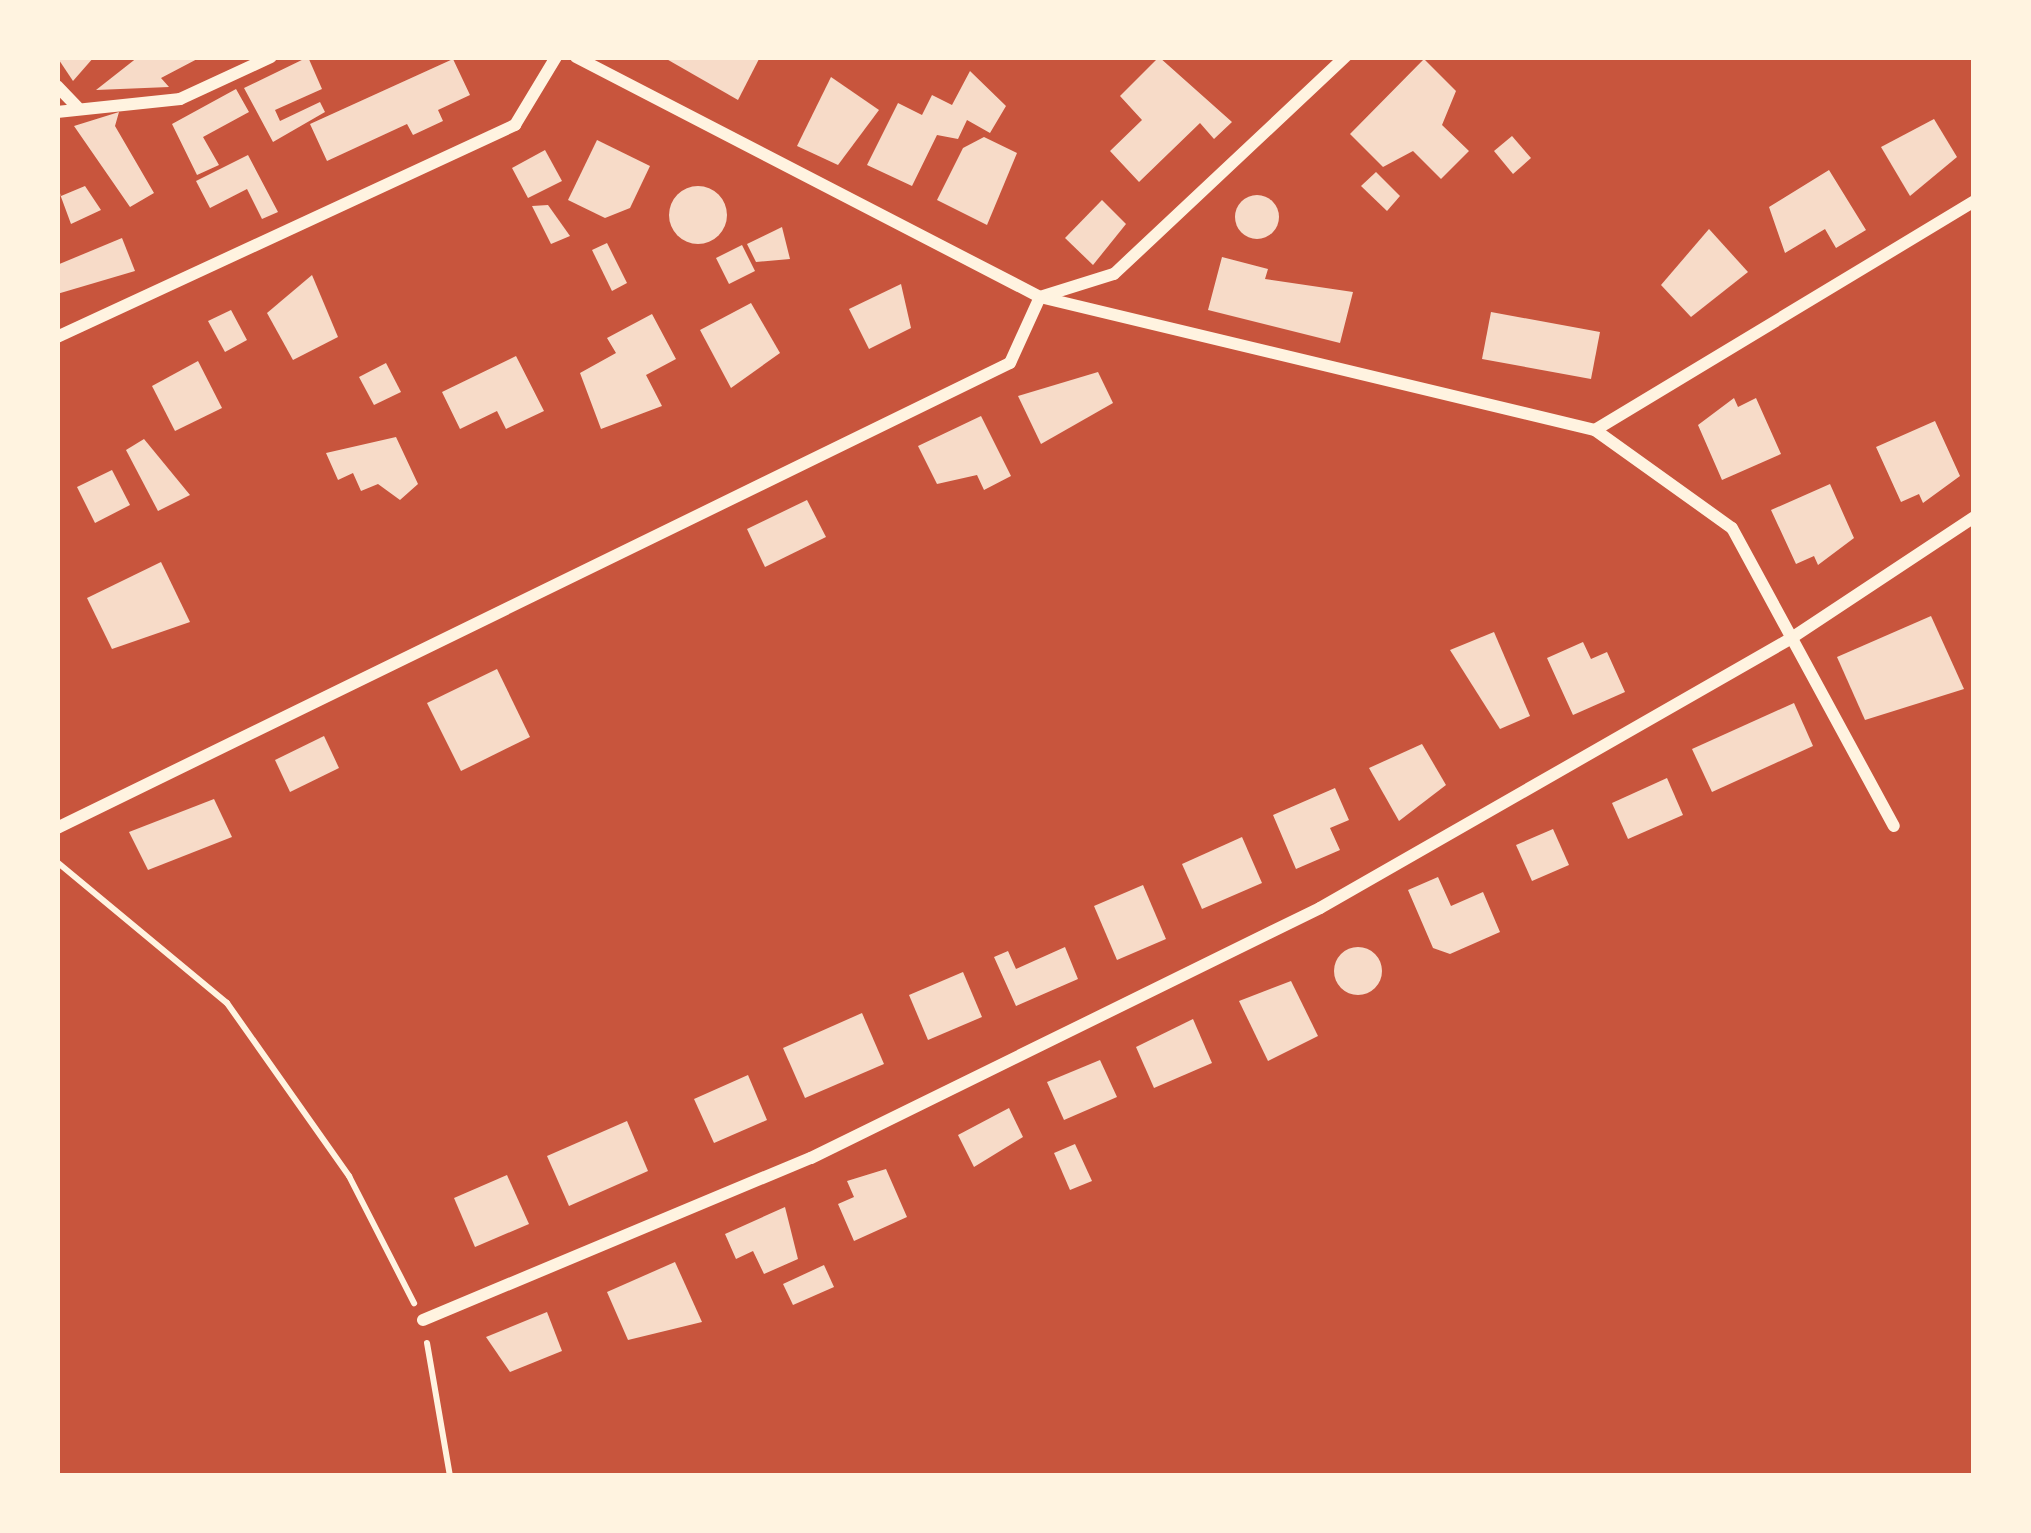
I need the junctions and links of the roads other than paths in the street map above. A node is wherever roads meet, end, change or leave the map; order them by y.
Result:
1 (271, 57) edge
2 (556, 57) edge
3 (576, 57) edge
4 (1345, 57) edge
5 (57, 86) edge
6 (77, 106) junction
7 (57, 112) edge
8 (1974, 201) edge
9 (1040, 298) junction
10 (57, 337) edge
11 (1595, 430) junction
12 (1974, 517) edge
13 (1790, 639) junction
14 (1894, 826) dead end
15 (57, 828) edge
16 (423, 1320) road end

1 - 6 street
2 - 10 street
3 - 9 street
4 - 9 street
5 - 6 street
6 - 7 street
8 - 11 street
9 - 11 street
9 - 15 street
11 - 13 street
12 - 13 street
13 - 14 street
13 - 16 street

